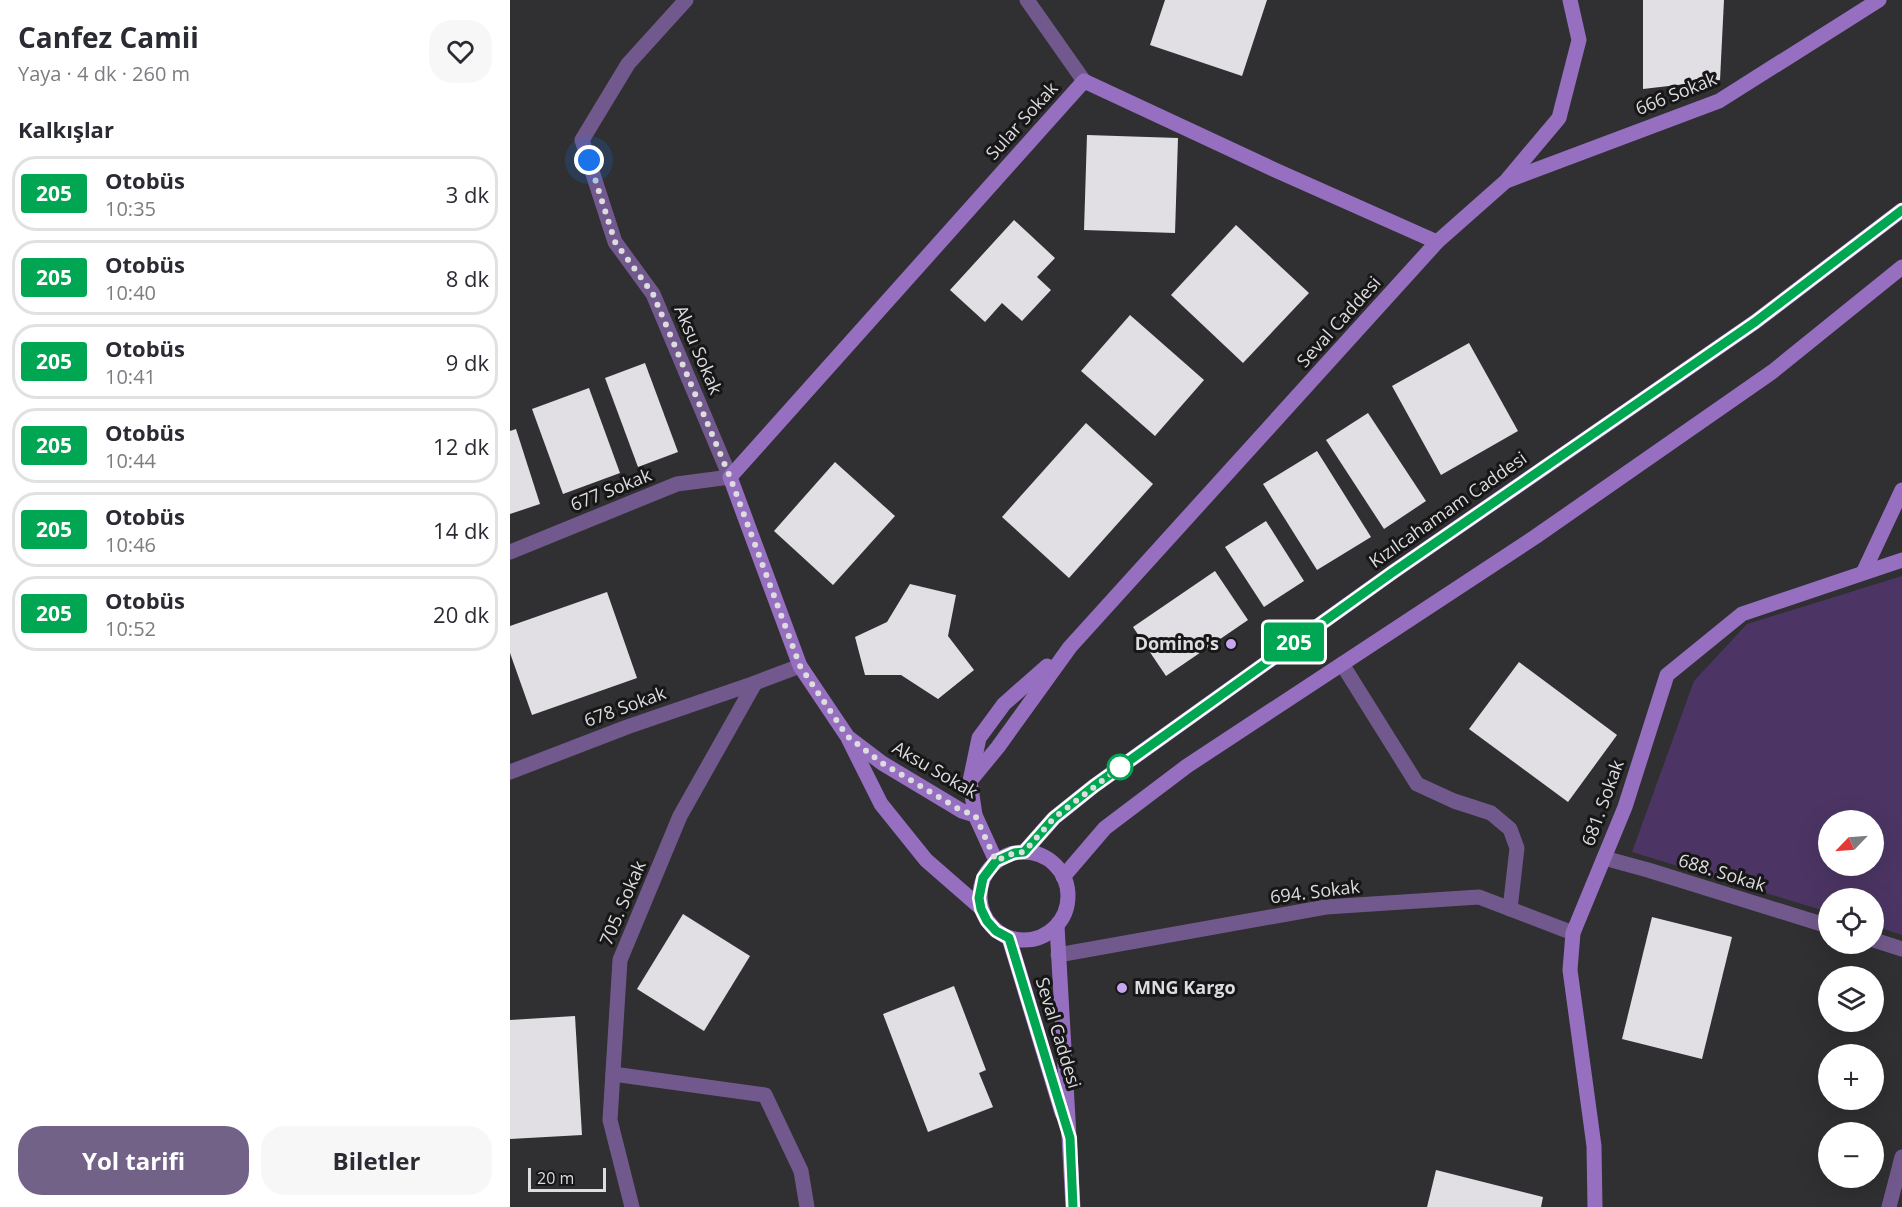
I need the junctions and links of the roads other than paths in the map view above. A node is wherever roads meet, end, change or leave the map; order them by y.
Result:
1 (686, 0) edge
2 (1027, 0) edge
3 (1570, 0) edge
4 (1880, 0) edge
5 (1084, 81) junction
6 (1506, 181) junction
7 (1902, 210) edge
8 (1437, 242) junction
9 (1902, 267) edge
10 (730, 477) junction
11 (1902, 490) edge
12 (510, 552) edge
13 (1902, 560) edge
14 (1864, 571) junction
15 (1342, 664) junction
16 (800, 666) junction
17 (755, 683) junction
18 (847, 736) junction
19 (510, 772) edge
20 (975, 815) junction
21 (1024, 852) junction
22 (1604, 858) junction
23 (996, 861) junction
24 (1064, 877) junction
25 (981, 909) junction
26 (1510, 909) junction
27 (1818, 923) edge
28 (1057, 926) junction
29 (1574, 933) junction
30 (1009, 938) junction
31 (1884, 943) edge
32 (1902, 949) edge
33 (1059, 955) junction
34 (613, 1074) junction
35 (1070, 1138) junction
36 (1902, 1157) edge
37 (632, 1207) edge
38 (807, 1207) edge
39 (1073, 1207) edge
40 (1595, 1207) edge
41 (1889, 1207) edge

1 - 10 street, Aksu Sokak
2 - 5 street
3 - 6 main road, Seval Caddesi
4 - 6 main road, 666 Sokak
5 - 8 main road, Sular Sokak
5 - 10 main road, Sular Sokak
6 - 8 main road, Seval Caddesi
7 - 21 main road, Kızılcahamam Caddesi
8 - 20 main road, Seval Caddesi
9 - 15 main road
10 - 12 street, 677 Sokak
10 - 16 main road, Aksu Sokak
11 - 14 main road
13 - 14 main road, 681. Sokak
14 - 22 main road, 681. Sokak
15 - 24 main road
15 - 26 street
16 - 17 street
16 - 18 main road, Aksu Sokak
17 - 19 street, 678 Sokak
17 - 34 street, 705. Sokak
18 - 20 main road, Aksu Sokak
18 - 25 main road, Aksu Sokak
20 - 23 main road, Seval Caddesi
21 - 23 main road
21 - 24 main road
22 - 27 street, 688. Sokak
22 - 29 main road, 681. Sokak
23 - 25 main road
24 - 28 main road, Seval Caddesi
25 - 30 main road
26 - 29 street, 694. Sokak
26 - 33 street, 694. Sokak
28 - 30 main road
28 - 33 main road, Seval Caddesi
29 - 40 main road, 681. Sokak
30 - 35 main road, Seval Caddesi
31 - 32 street
33 - 35 main road, Seval Caddesi
34 - 37 street, 705. Sokak
34 - 38 street
35 - 39 main road, Seval Caddesi
36 - 41 street

